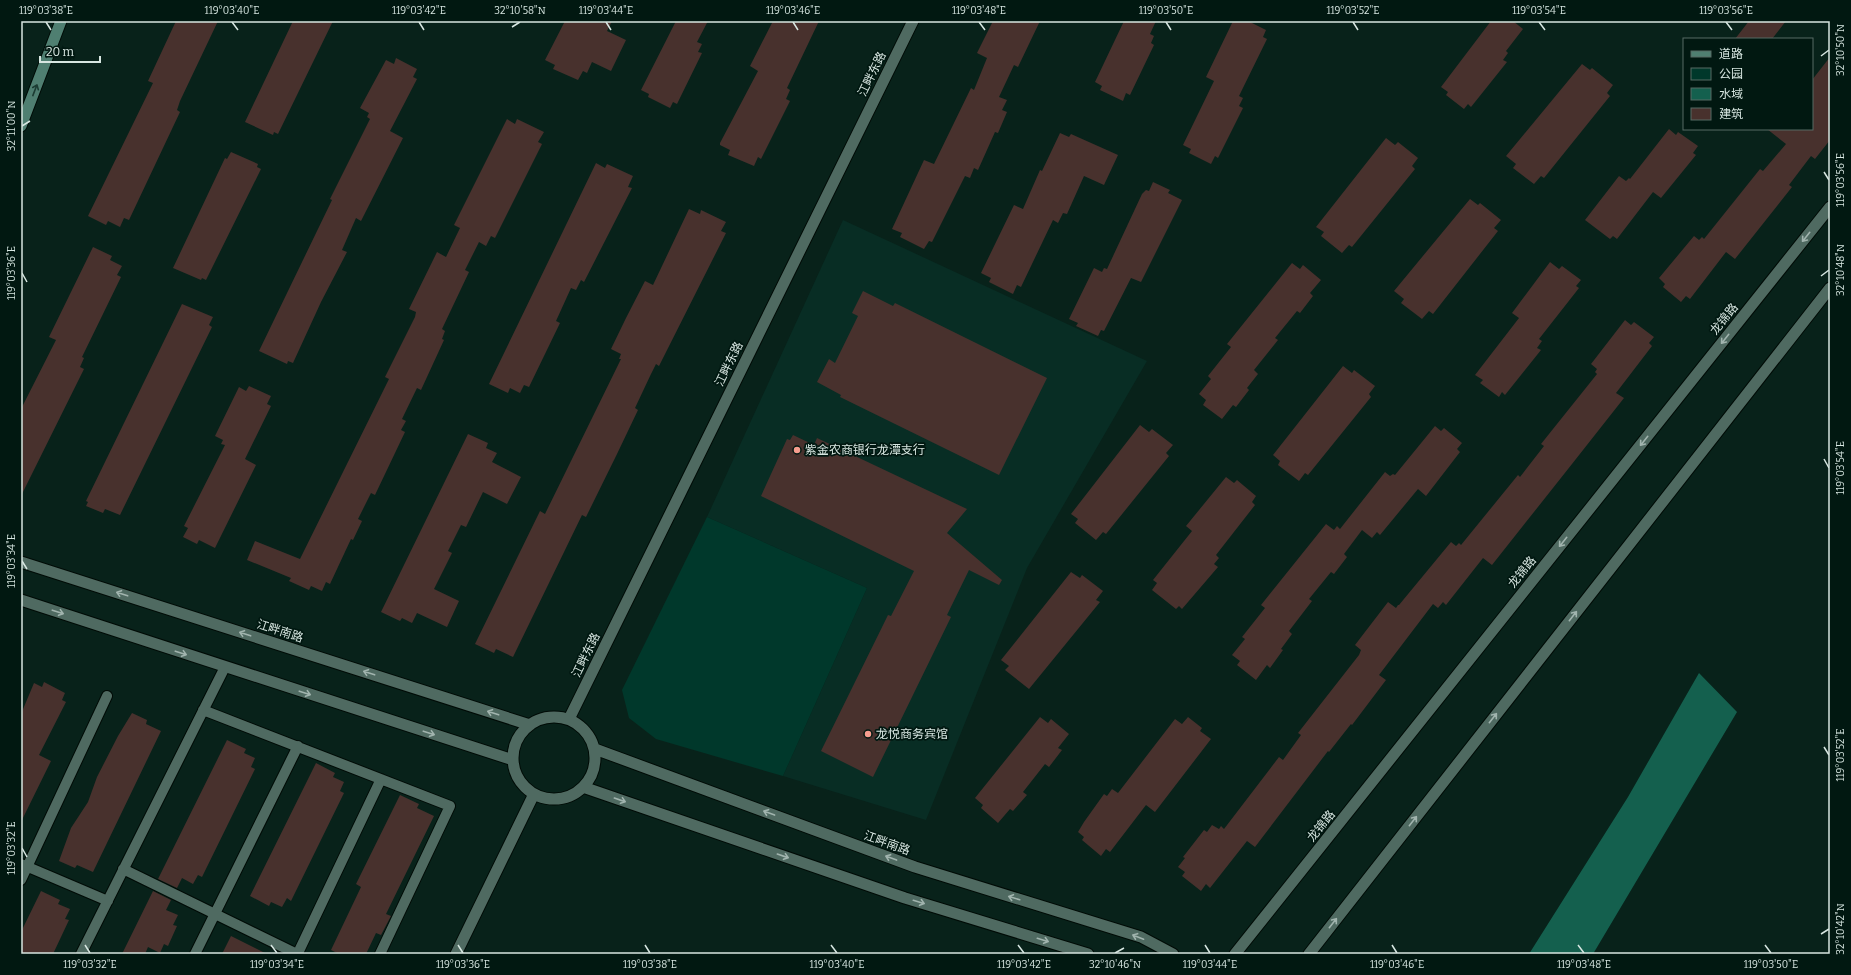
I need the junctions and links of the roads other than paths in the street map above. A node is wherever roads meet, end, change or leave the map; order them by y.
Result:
1 (61, 21) edge
2 (913, 21) edge
3 (21, 126) edge
4 (1830, 207) edge
5 (1830, 288) edge
6 (21, 562) edge
7 (21, 600) edge
8 (225, 667) junction
9 (107, 696) dead end
10 (204, 710) junction
11 (570, 719) junction
12 (530, 725) junction
13 (298, 746) junction
14 (595, 750) junction
15 (513, 760) junction
16 (381, 779) junction
17 (583, 787) junction
18 (534, 794) junction
19 (24, 865) edge
20 (123, 869) junction
21 (21, 880) edge
22 (108, 901) junction
23 (215, 913) junction
24 (298, 953) edge
25 (81, 954) edge
26 (195, 954) edge
27 (380, 954) edge
28 (456, 954) edge
29 (1088, 954) edge
30 (1173, 954) edge
31 (1235, 954) edge
32 (1309, 954) edge

3 -> 1 main road
2 - 11 street, 江畔东路
4 -> 31 street, 龙锦路
32 -> 5 street
12 -> 6 street, 江畔南路
7 -> 8 street
8 - 10 lane
8 -> 15 street
9 - 19 lane
10 - 13 lane
10 - 20 lane
11 - 12 street
11 - 14 street
12 - 15 street
13 - 16 lane
13 - 23 lane
14 - 17 street
30 -> 14 street, 江畔南路
15 - 18 street
16 - 24 lane
16 - 27 lane
17 - 18 street
17 -> 29 street
18 - 28 street
19 - 21 lane
19 - 22 lane
20 - 22 lane
20 - 23 lane
22 - 25 lane
23 - 24 lane
23 - 26 lane

